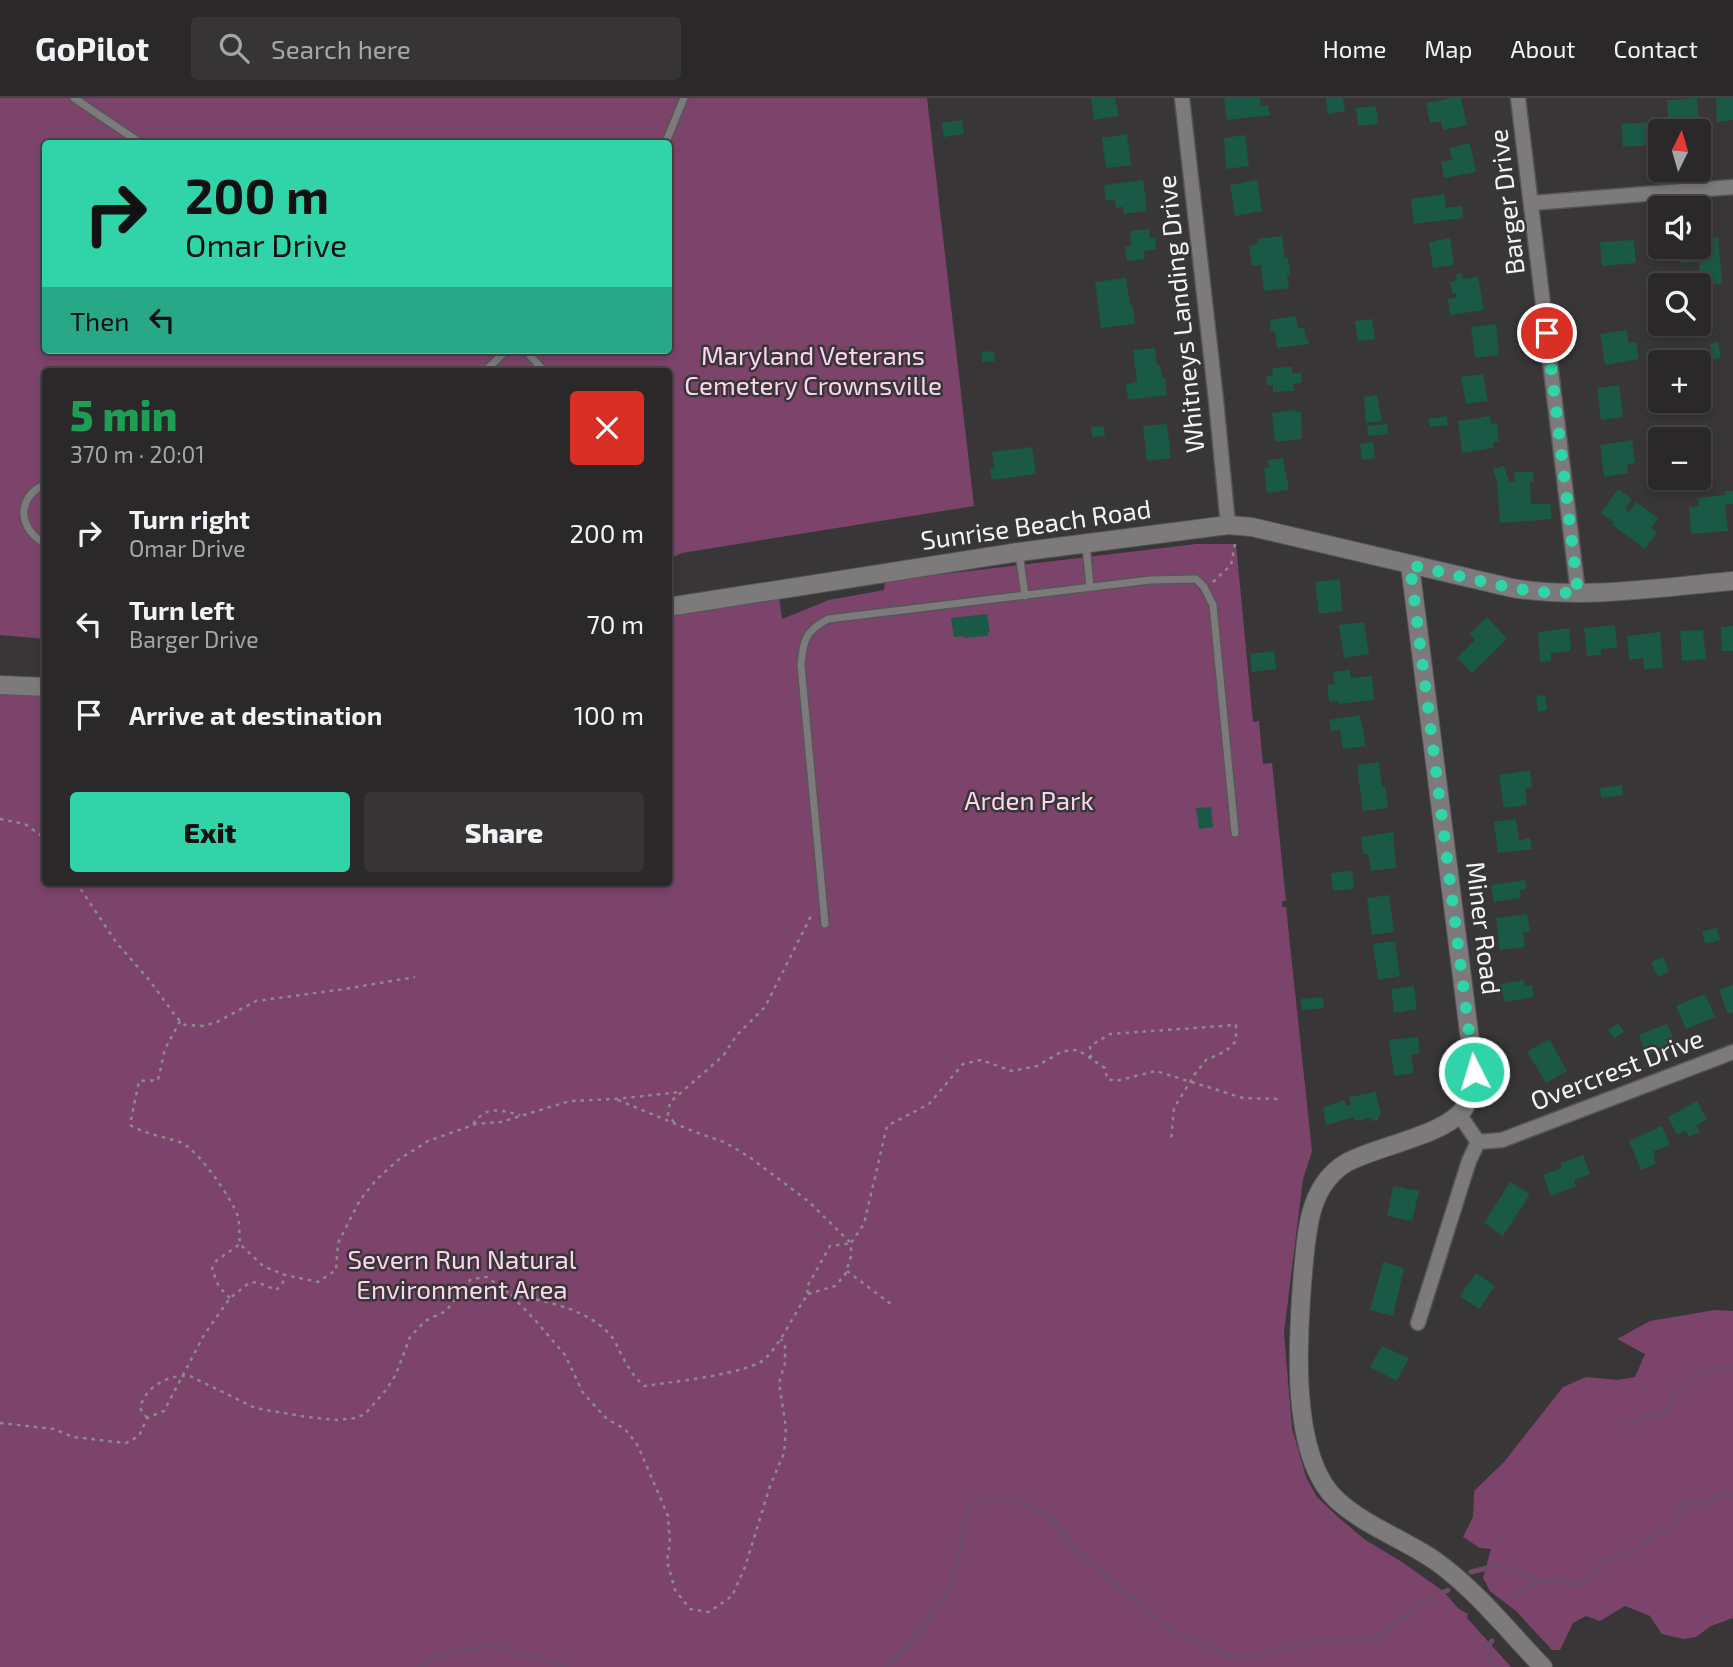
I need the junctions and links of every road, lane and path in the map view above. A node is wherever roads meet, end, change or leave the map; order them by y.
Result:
1 (74, 98) edge
2 (684, 98) edge
3 (1182, 98) edge
4 (1518, 98) edge
5 (136, 140) edge
6 (667, 140) edge
7 (1733, 187) edge
8 (1531, 203) junction
9 (504, 354) edge
10 (529, 354) edge
11 (488, 368) edge
12 (541, 368) edge
13 (42, 486) edge
14 (1227, 525) junction
15 (42, 542) edge
16 (1086, 545) junction
17 (1019, 552) junction
18 (1410, 565) junction
19 (1733, 581) edge
20 (1090, 587) junction
21 (1204, 587) junction
22 (1578, 593) junction
23 (1025, 596) junction
24 (672, 606) edge
25 (0, 685) edge
26 (42, 687) edge
27 (0, 819) edge
28 (1235, 833) dead end
29 (42, 836) edge
30 (79, 886) edge
31 (823, 895) junction
32 (825, 924) dead end
33 (415, 977) dead end
34 (180, 1021) junction
35 (1733, 1052) edge
36 (1091, 1058) junction
37 (1190, 1082) junction
38 (680, 1092) junction
39 (1279, 1099) dead end
40 (616, 1100) junction
41 (1459, 1114) junction
42 (523, 1115) junction
43 (674, 1122) junction
44 (472, 1126) junction
45 (1171, 1141) dead end
46 (1478, 1142) junction
47 (851, 1243) junction
48 (240, 1244) junction
49 (847, 1271) junction
50 (285, 1275) junction
51 (510, 1294) junction
52 (808, 1294) junction
53 (229, 1298) junction
54 (892, 1305) dead end
55 (1418, 1323) dead end
56 (780, 1339) junction
57 (183, 1375) junction
58 (147, 1418) junction
59 (0, 1423) edge
60 (1543, 1667) edge

1 - 5 lane
2 - 6 lane
3 - 14 street, Whitneys Landing Drive
4 - 8 street, Barger Drive
7 - 8 street
8 - 22 street, Barger Drive
9 - 11 lane
10 - 12 lane
13 - 15 lane
14 - 16 street, Sunrise Beach Road
14 - 18 street, Sunrise Beach Road
14 - 21 path
16 - 17 street, Sunrise Beach Road
16 - 20 lane
17 - 23 lane
17 - 24 street, Sunrise Beach Road
18 - 22 street, Sunrise Beach Road
18 - 41 street, Miner Road
19 - 22 street, Sunrise Beach Road
20 - 21 lane
20 - 23 lane
21 - 28 lane
23 - 31 lane
25 - 26 street
27 - 29 path
30 - 34 path
31 - 32 lane
31 - 38 path
33 - 34 path
34 - 48 path
35 - 46 street, Overcrest Drive
36 - 37 path
36 - 37 path
36 - 47 path
37 - 39 path
37 - 45 path
38 - 40 path
38 - 43 path
40 - 42 path
40 - 43 path
41 - 46 street
41 - 60 street
42 - 44 path
42 - 44 path
43 - 47 path
44 - 50 path
46 - 55 street
47 - 49 path
47 - 52 path
48 - 50 path
48 - 53 path
49 - 52 path
49 - 54 path
50 - 53 path
51 - 56 path
51 - 56 path
51 - 57 path
52 - 56 path
53 - 57 path
57 - 58 path
57 - 58 path
58 - 59 path

